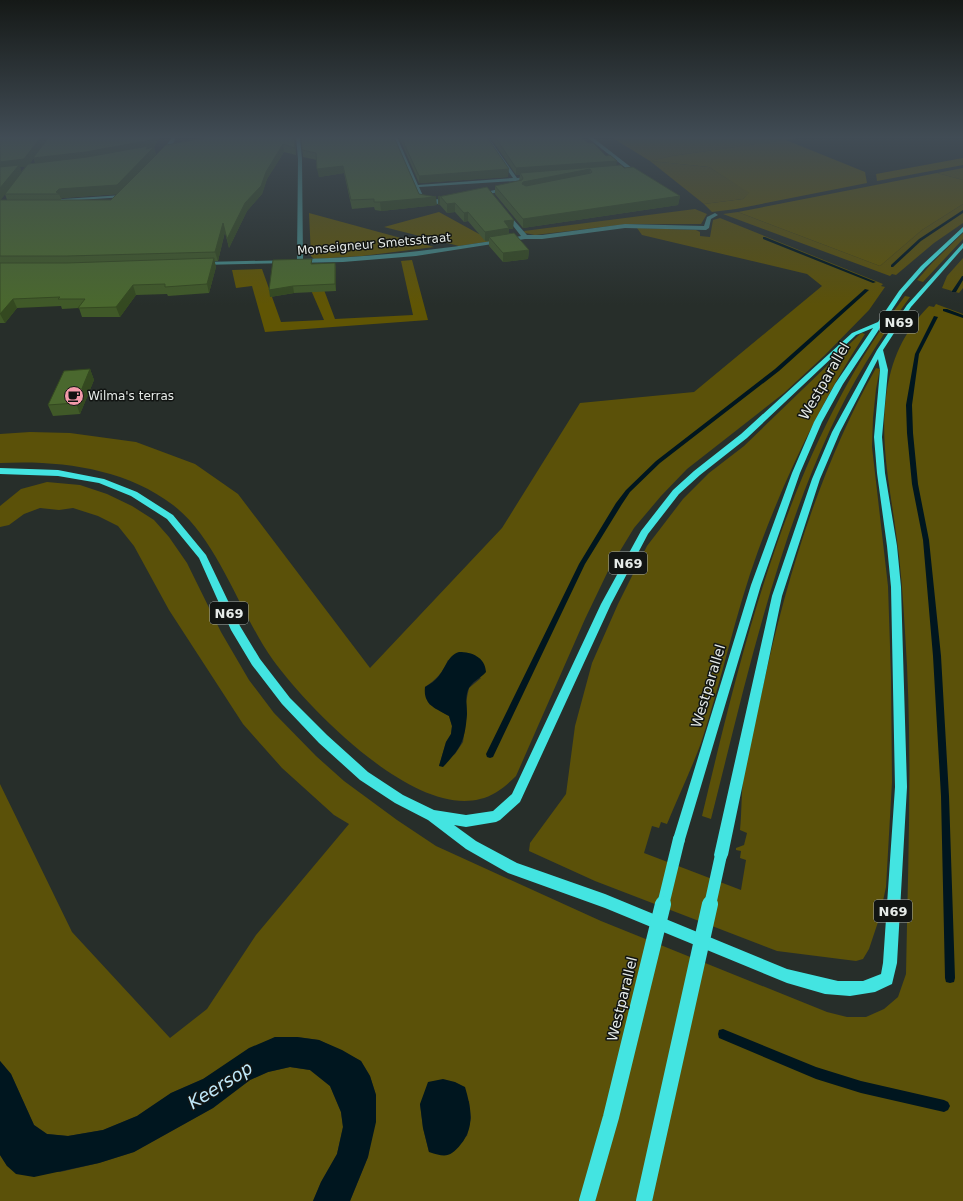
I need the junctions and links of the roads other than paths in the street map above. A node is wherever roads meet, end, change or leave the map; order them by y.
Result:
1 (126, 193) edge
2 (299, 193) edge
3 (421, 193) edge
4 (490, 193) joint
5 (475, 195) edge
6 (123, 196) junction
7 (460, 198) edge
8 (494, 198) edge
9 (40, 201) edge
10 (118, 201) edge
11 (44, 206) edge
12 (67, 206) edge
13 (503, 209) edge
14 (715, 215) dead end
15 (963, 229) edge
16 (525, 237) junction
17 (963, 245) edge
18 (300, 262) junction
19 (195, 264) edge
20 (880, 323) junction
21 (880, 350) junction
22 (0, 471) edge
23 (432, 816) junction
24 (587, 1201) edge
25 (644, 1201) edge

1 - 6 street
2 - 18 street
3 - 7 street
4 - 5 street
4 - 8 street
6 - 9 street
6 - 10 street
11 - 12 street
13 - 16 street
14 - 16 street, Monseigneur Smetsstraat
15 - 20 main road, Westparallel / N69
16 - 18 street, Monseigneur Smetsstraat
17 - 21 main road, N69
18 - 19 street, Monseigneur Smetsstraat
20 - 23 main road, N69
20 - 24 main road, Westparallel / N69, bridge
21 - 23 main road, N69
21 - 25 main road, N69, bridge
22 - 23 main road, N69

